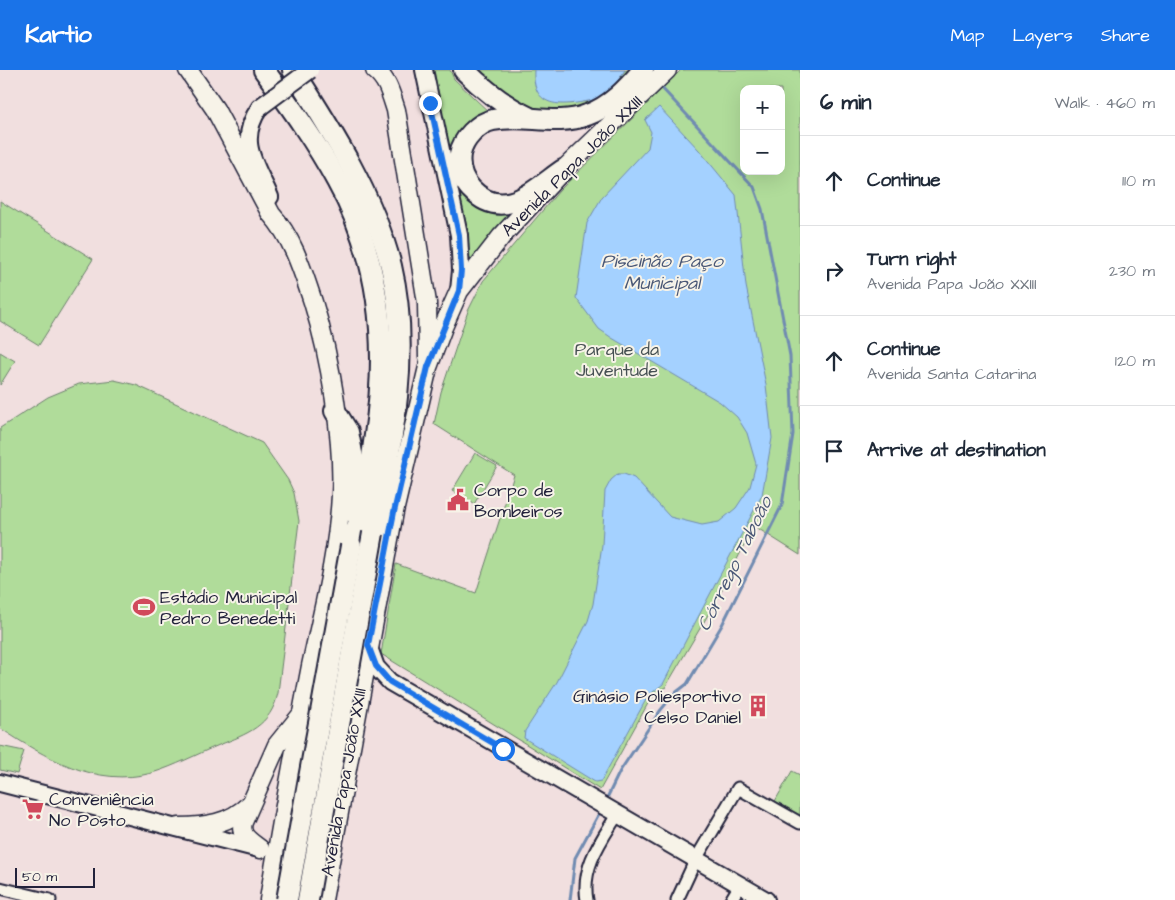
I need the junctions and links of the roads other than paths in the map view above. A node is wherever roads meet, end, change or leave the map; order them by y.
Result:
1 (188, 70) edge
2 (264, 70) edge
3 (293, 70) edge
4 (310, 70) edge
5 (375, 70) edge
6 (424, 70) edge
7 (464, 70) edge
8 (643, 70) edge
9 (667, 70) edge
10 (631, 95) junction
11 (535, 120) junction
12 (563, 170) junction
13 (283, 228) junction
14 (459, 291) junction
15 (428, 367) junction
16 (335, 411) junction
17 (351, 546) junction
18 (368, 645) junction
19 (390, 682) junction
20 (359, 696) junction
21 (302, 714) junction
22 (0, 783) edge
23 (252, 802) junction
24 (613, 812) junction
25 (800, 823) edge
26 (178, 827) junction
27 (268, 850) junction
28 (330, 859) junction
29 (696, 860) junction
30 (740, 885) junction
31 (0, 888) edge
32 (50, 900) edge
33 (269, 900) edge
34 (287, 900) edge
35 (308, 900) edge
36 (323, 900) edge
37 (586, 900) edge
38 (677, 900) edge
39 (731, 900) edge
40 (766, 900) edge

1 - 13 main road
2 - 17 highway, Avenida Papa João XXIII
3 - 35 highway, Avenida Papa João XXIII, bridge
4 - 13 main road, bridge
5 - 15 main road
6 - 14 main road
7 - 11 highway
8 - 10 highway
9 - 10 main road, Avenida Papa João XXIII
10 - 11 highway
10 - 12 main road, Avenida Papa João XXIII
11 - 12 highway
12 - 14 main road, Avenida Papa João XXIII
13 - 16 main road
14 - 15 main road, Avenida Papa João XXIII
15 - 18 main road, Avenida Papa João XXIII
16 - 17 highway
16 - 21 main road
17 - 34 highway, Avenida Papa João XXIII, bridge
18 - 19 main road
18 - 20 main road, Avenida Papa João XXIII
19 - 20 main road
19 - 24 main road
20 - 28 main road, Avenida Papa João XXIII
21 - 23 main road
21 - 27 main road
22 - 26 main road
23 - 26 main road
23 - 27 main road
24 - 29 main road
24 - 37 street
25 - 29 street
26 - 27 main road
27 - 28 main road
27 - 33 main road
28 - 36 main road, Avenida Papa João XXIII
29 - 30 main road
29 - 38 street
30 - 39 street
30 - 40 main road
31 - 32 street

